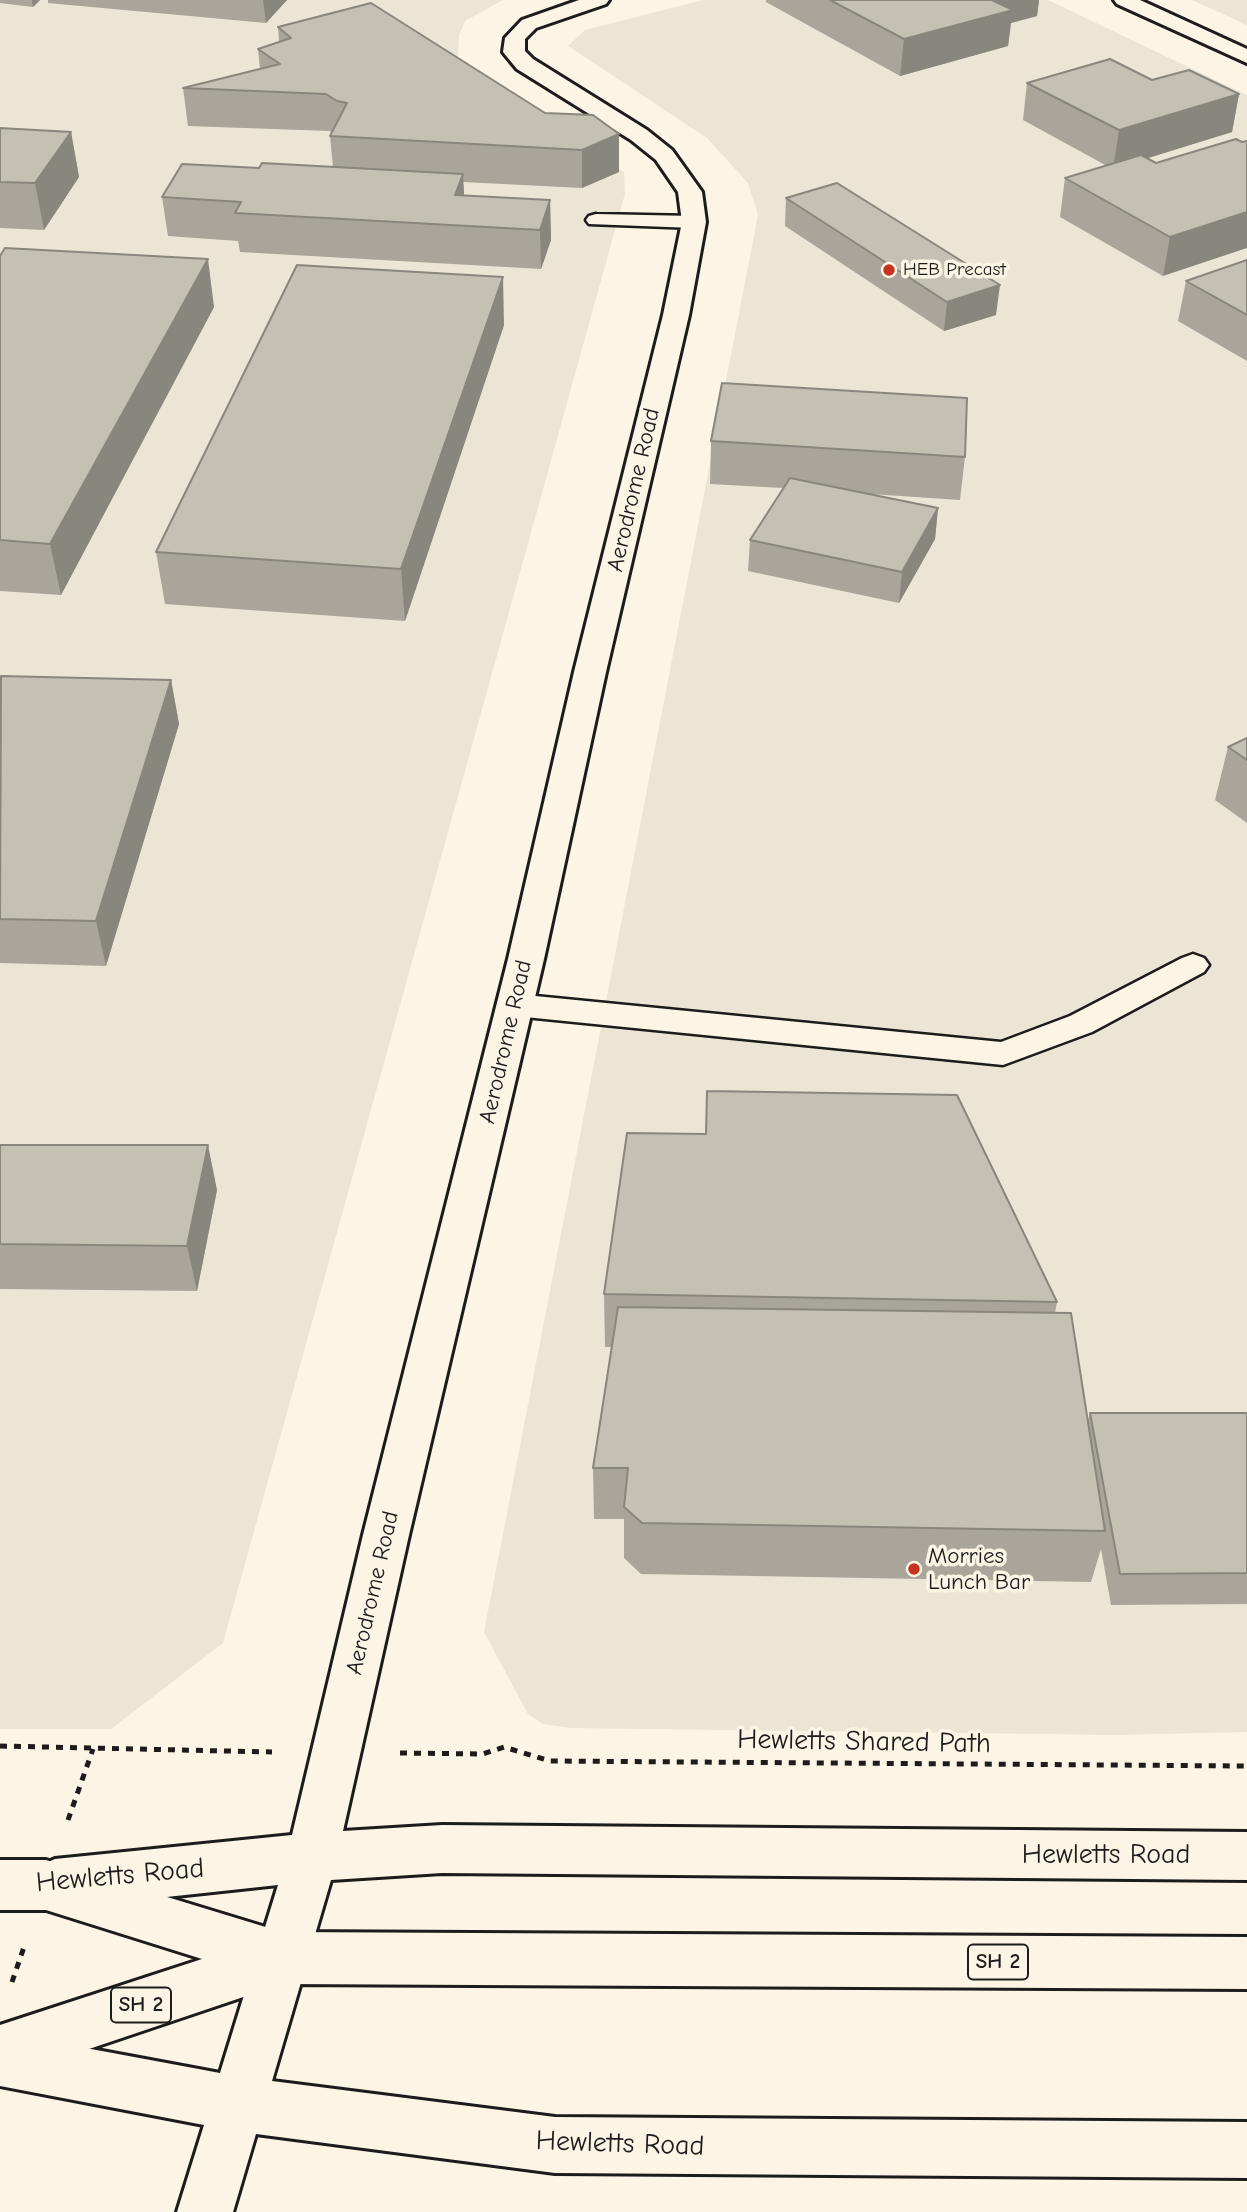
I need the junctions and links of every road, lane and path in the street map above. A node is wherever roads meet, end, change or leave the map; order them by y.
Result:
1 (599, 0) edge
2 (1124, 0) edge
3 (1247, 57) edge
4 (597, 220) dead end
5 (694, 222) junction
6 (1194, 965) dead end
7 (515, 1004) junction
8 (0, 1746) edge
9 (174, 1752) dead end
10 (483, 1754) dead end
11 (1247, 1766) edge
12 (1247, 1856) edge
13 (312, 1857) junction
14 (23, 1885) edge
15 (282, 1958) junction
16 (1247, 1963) edge
17 (0, 2052) edge
18 (0, 2059) edge
19 (239, 2104) junction
20 (1247, 2150) edge
21 (205, 2212) edge

1 - 5 main road, Aerodrome Road
2 - 3 main road
4 - 5 lane
5 - 7 main road, Aerodrome Road
6 - 7 lane
7 - 13 main road, Aerodrome Road
8 - 9 path
10 - 11 path, Hewletts Shared Path
12 - 13 main road, Hewletts Road
13 - 14 main road, Hewletts Road
13 - 15 main road, Aerodrome Road
14 - 15 main road, SH 2
15 - 16 main road, SH 2
15 - 17 main road, SH 2
15 - 19 main road, Aerodrome Road
18 - 19 main road, Hewletts Road
19 - 20 main road, Hewletts Road
19 - 21 main road, Aerodrome Road

